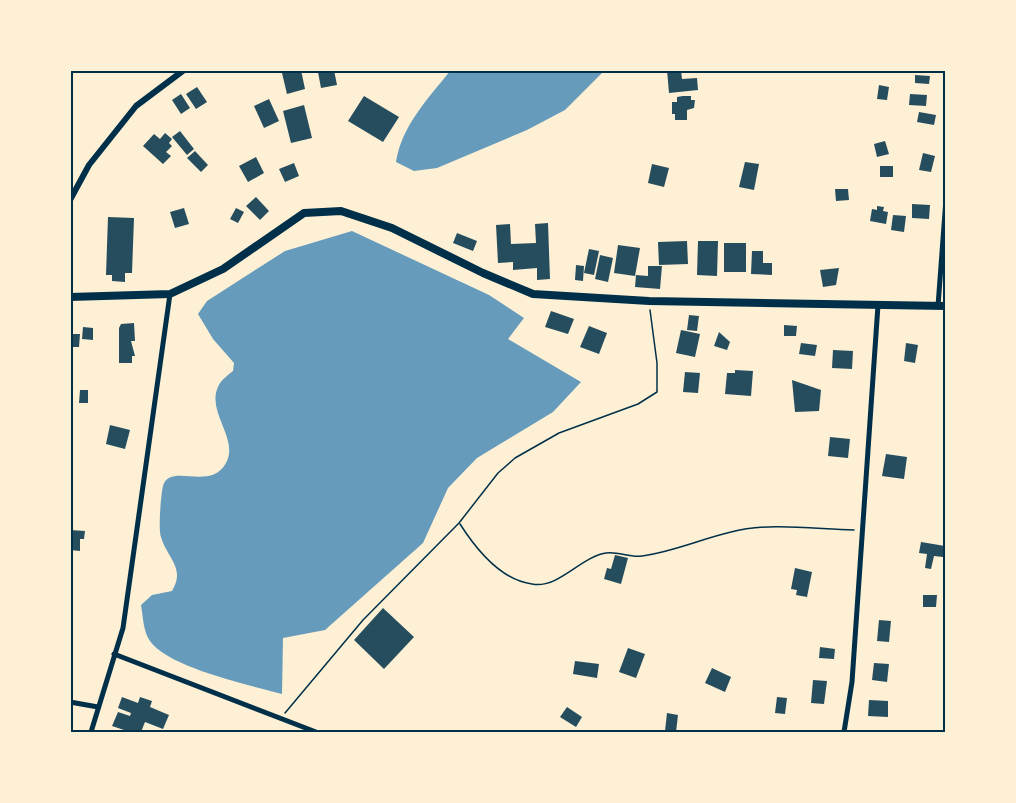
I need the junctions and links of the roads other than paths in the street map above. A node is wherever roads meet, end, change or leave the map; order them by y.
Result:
1 (184, 70) edge
2 (71, 199) edge
3 (945, 199) edge
4 (170, 294) junction
5 (70, 297) edge
6 (878, 305) junction
7 (942, 306) edge
8 (114, 654) junction
9 (70, 702) edge
10 (98, 707) junction
11 (91, 732) edge
12 (316, 732) edge
13 (844, 732) edge

1 - 2 street
3 - 7 street
4 - 5 highway
4 - 6 highway
4 - 8 street
6 - 7 highway
6 - 13 street
8 - 10 street
8 - 12 street
9 - 10 street
10 - 11 street

